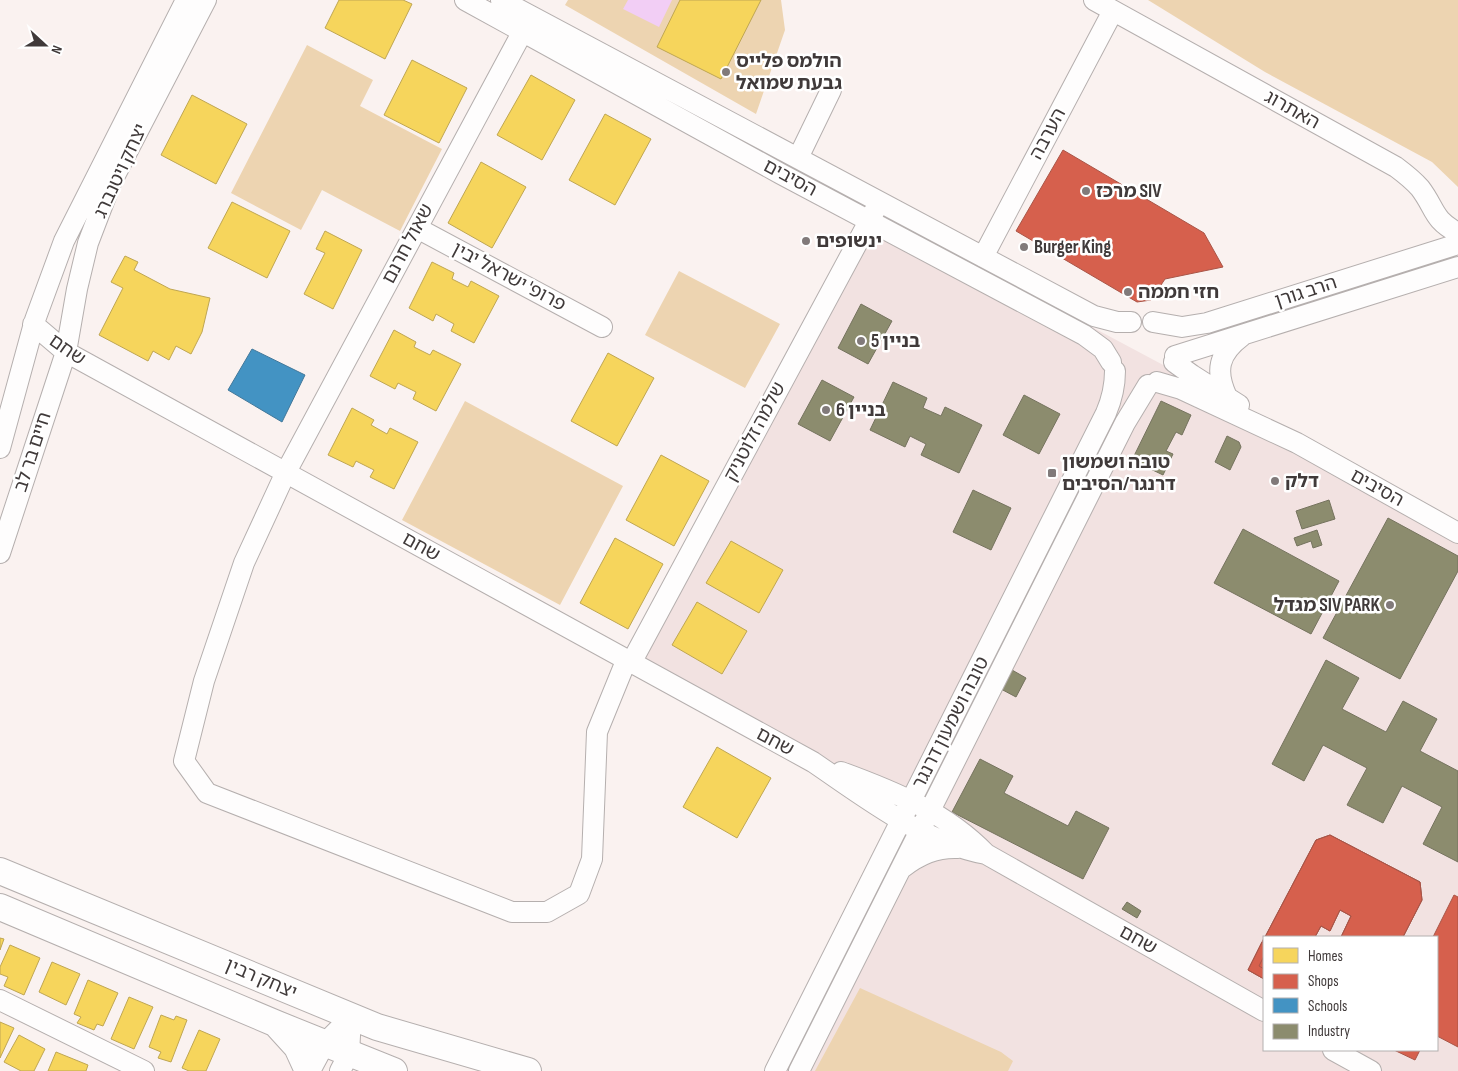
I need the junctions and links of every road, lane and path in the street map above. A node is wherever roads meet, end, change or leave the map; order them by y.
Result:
1 (186, 0) edge
2 (206, 0) edge
3 (465, 0) edge
4 (501, 0) edge
5 (1094, 0) edge
6 (1113, 11) junction
7 (526, 24) junction
8 (831, 90) dead end
9 (798, 158) junction
10 (879, 202) junction
11 (1432, 209) junction
12 (869, 220) junction
13 (417, 228) junction
14 (1458, 233) edge
15 (1458, 244) edge
16 (1419, 256) junction
17 (983, 257) junction
18 (1458, 267) edge
19 (34, 322) junction
20 (1131, 322) junction
21 (1153, 322) junction
22 (602, 326) dead end
23 (1246, 334) junction
24 (66, 352) junction
25 (1174, 359) junction
26 (1113, 366) junction
27 (1153, 384) junction
28 (1227, 397) junction
29 (1297, 443) junction
30 (0, 448) edge
31 (286, 472) junction
32 (1458, 533) edge
33 (0, 553) edge
34 (629, 662) junction
35 (813, 762) junction
36 (911, 801) junction
37 (930, 812) junction
38 (902, 820) junction
39 (921, 830) junction
40 (961, 848) junction
41 (986, 854) junction
42 (901, 870) junction
43 (0, 871) edge
44 (0, 907) edge
45 (0, 1000) edge
46 (1263, 1010) edge
47 (351, 1017) junction
48 (277, 1024) junction
49 (325, 1043) junction
50 (1335, 1051) edge
51 (345, 1063) edge
52 (144, 1071) edge
53 (309, 1071) edge
54 (394, 1071) edge
55 (528, 1071) edge
56 (775, 1071) edge
57 (799, 1071) edge
58 (1371, 1071) edge

1 - 19 street, חיים בר לב
2 - 24 street, יצחק ויטנברג
3 - 7 street, הסיבים
4 - 7 street, הסיבים
5 - 6 street, האתרוג
6 - 11 street, האתרוג
6 - 17 street, הערבה
7 - 9 street, הסיבים
7 - 12 street, הסיבים
7 - 13 street, שאול חרנם
8 - 9 street
9 - 10 street, הסיבים
10 - 12 street, שלמה זלוטניק
10 - 17 street, הסיבים
11 - 14 street, האתרוג
11 - 16 street
12 - 26 street, הסיבים
12 - 34 street, שלמה זלוטניק
13 - 22 street, פרופ' ישראל יבין
13 - 31 street, שאול חרנם
15 - 16 street, הרב גורן
16 - 21 street, הרב גורן
17 - 20 street, הסיבים
18 - 23 street, הרב גורן
19 - 24 street, שחם
19 - 30 street, חיים בר לב
20 - 21 street
20 - 26 street
21 - 25 street
23 - 25 street, הרב גורן
23 - 28 street
24 - 31 street, שחם
24 - 33 street, חיים בר לב
25 - 27 street
25 - 28 street, הסיבים
26 - 27 street
26 - 36 street, טובה ושמעון דרנגר
27 - 29 street, הסיבים
27 - 37 street, טובה ושמעון דרנגר
28 - 29 street, הסיבים
29 - 32 street, הסיבים
31 - 34 street, שחם
31 - 34 street, שלמה זלוטניק
34 - 35 street, שחם
35 - 36 street, שחם
35 - 38 street, שחם
36 - 37 street, שחם
36 - 38 street, טובה ושמעון דרנגר
37 - 39 street, טובה ושמעון דרנגר
37 - 41 street, שחם
38 - 39 street, שחם
38 - 56 street, טובה ושמעון דרנגר
39 - 40 street, שחם
39 - 42 street, טובה ושמעון דרנגר
40 - 41 street, שחם
40 - 42 street
41 - 46 street, שחם
42 - 57 street, טובה ושמעון דרנגר
43 - 47 main road, יצחק רבין
44 - 48 main road, יצחק רבין
45 - 52 street
47 - 49 street
47 - 51 street
47 - 55 main road, יצחק רבין
48 - 49 main road, יצחק רבין
48 - 53 main road
49 - 51 main road, יצחק רבין
49 - 53 street
50 - 58 street
51 - 54 main road, יצחק רבין

